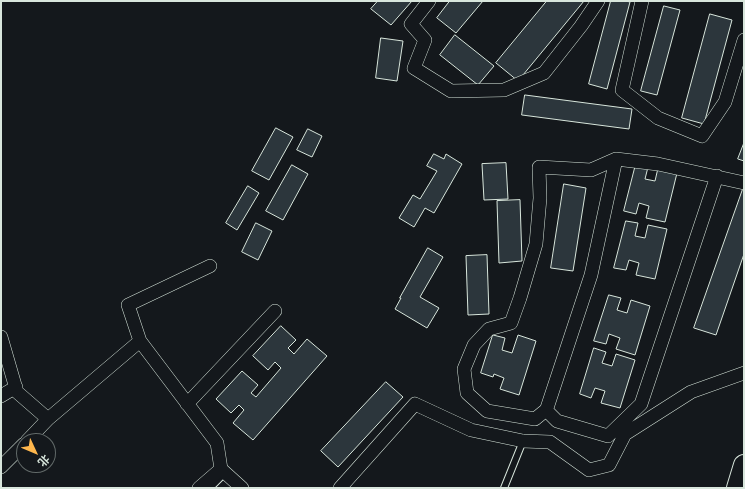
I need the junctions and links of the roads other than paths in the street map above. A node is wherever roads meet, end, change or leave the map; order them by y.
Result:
1 (429, 1) edge
2 (598, 1) edge
3 (642, 1) edge
4 (744, 40) edge
5 (616, 159) junction
6 (717, 176) junction
7 (744, 183) edge
8 (210, 266) dead end
9 (275, 311) dead end
10 (1, 337) edge
11 (140, 341) junction
12 (744, 373) edge
13 (16, 387) junction
14 (1, 396) edge
15 (188, 404) junction
16 (546, 411) junction
17 (48, 419) junction
18 (35, 433) edge
19 (522, 441) junction
20 (16, 452) edge
21 (744, 465) edge
22 (1, 467) edge
23 (221, 469) junction
24 (199, 488) edge
25 (210, 488) edge
26 (236, 488) edge
27 (242, 488) edge
28 (340, 488) edge
29 (504, 488) edge
30 (736, 488) edge

1 - 2 street
3 - 4 street
5 - 6 street
5 - 16 street
5 - 16 street
6 - 7 street
6 - 16 street
8 - 11 street
9 - 15 street
10 - 13 street
11 - 15 street
11 - 17 street
12 - 19 street
13 - 14 street
13 - 17 street
15 - 23 street
17 - 18 street
19 - 28 street
19 - 29 lane
20 - 22 street
21 - 30 main road
23 - 24 street
23 - 27 street
25 - 26 lane

